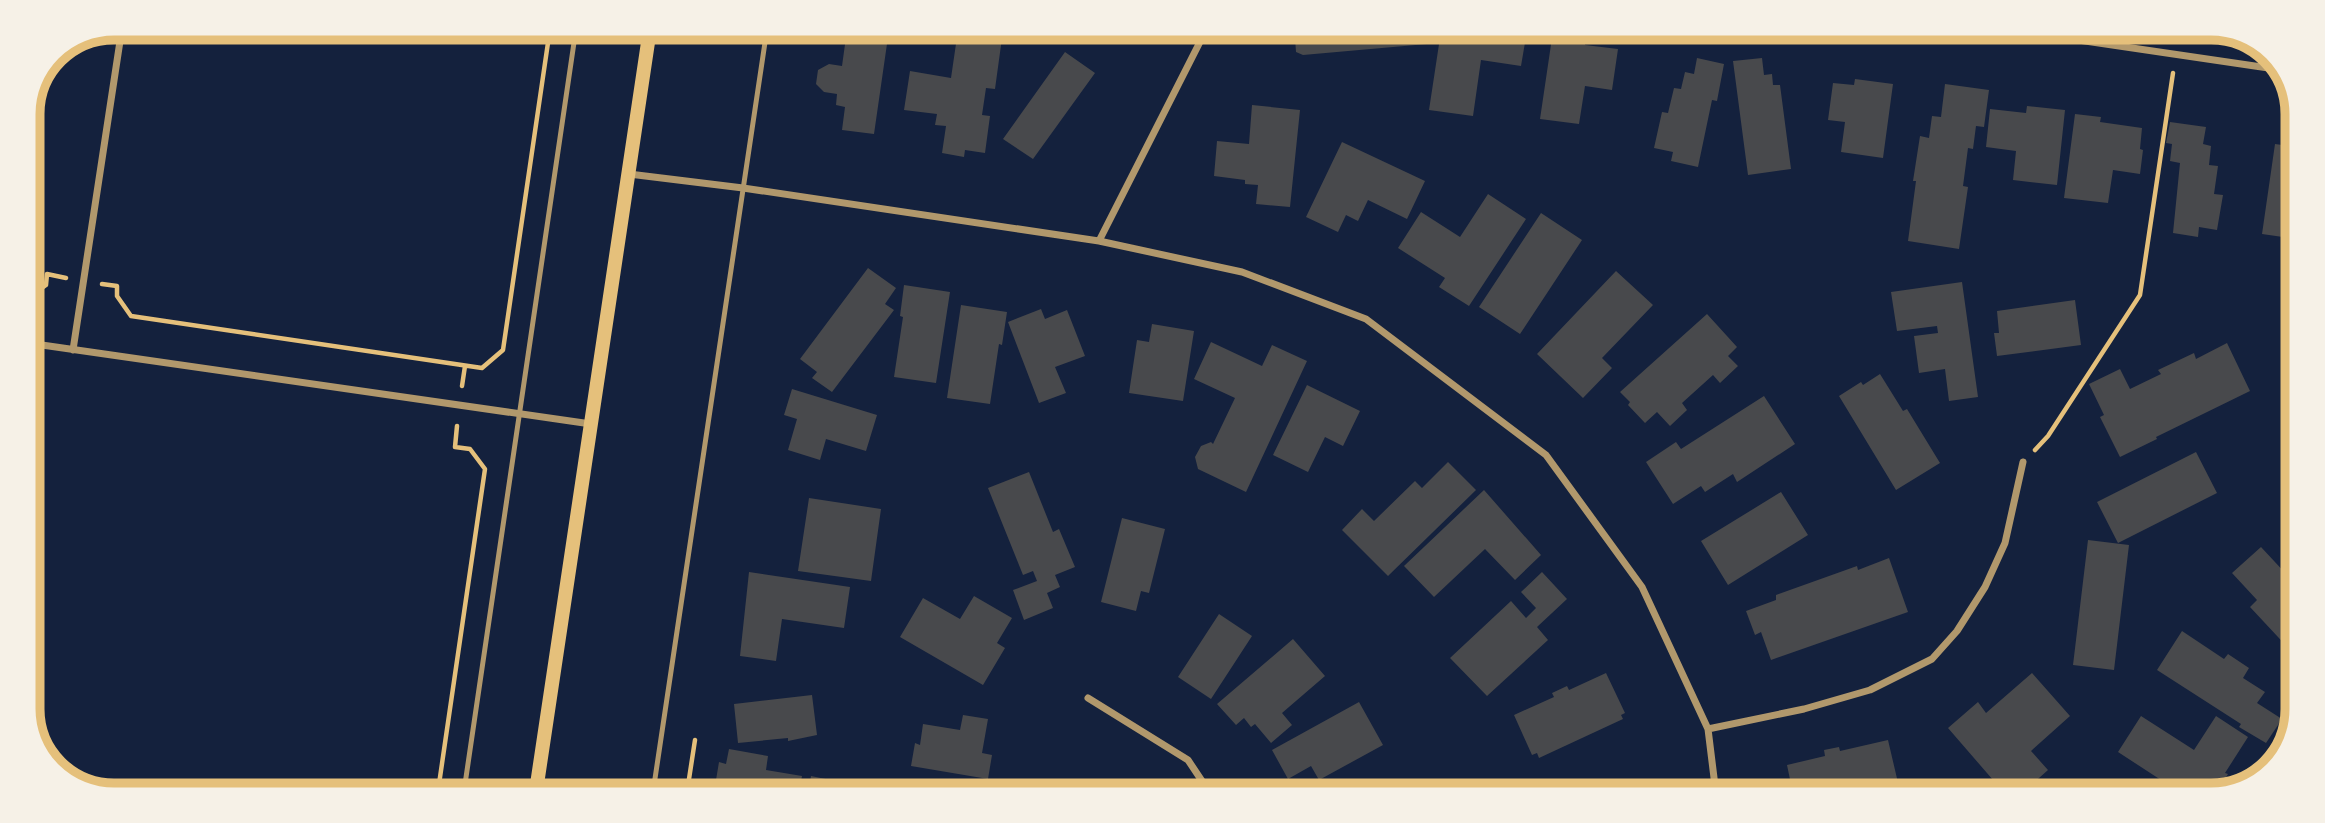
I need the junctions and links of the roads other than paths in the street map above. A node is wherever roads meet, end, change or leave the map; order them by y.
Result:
1 (120, 40) edge
2 (574, 40) edge
3 (648, 40) edge
4 (765, 40) edge
5 (1201, 40) edge
6 (2076, 40) edge
7 (2269, 69) edge
8 (629, 174) junction
9 (743, 188) junction
10 (1099, 241) junction
11 (40, 345) edge
12 (73, 350) junction
13 (520, 414) junction
14 (591, 424) junction
15 (2023, 462) road end
16 (1088, 698) dead end
17 (1707, 729) junction
18 (465, 783) edge
19 (538, 783) edge
20 (654, 783) edge
21 (1203, 783) edge
22 (1714, 783) edge

1 - 12 street
2 - 13 lane
3 - 8 main road
4 - 9 lane
5 - 10 street
6 - 7 street
8 - 9 street
8 - 14 main road
9 - 10 street
9 - 20 lane
10 - 17 street
11 - 12 street
12 - 13 street
13 - 14 street
13 - 18 lane
14 - 19 main road
15 - 17 street
16 - 21 street
17 - 22 street

